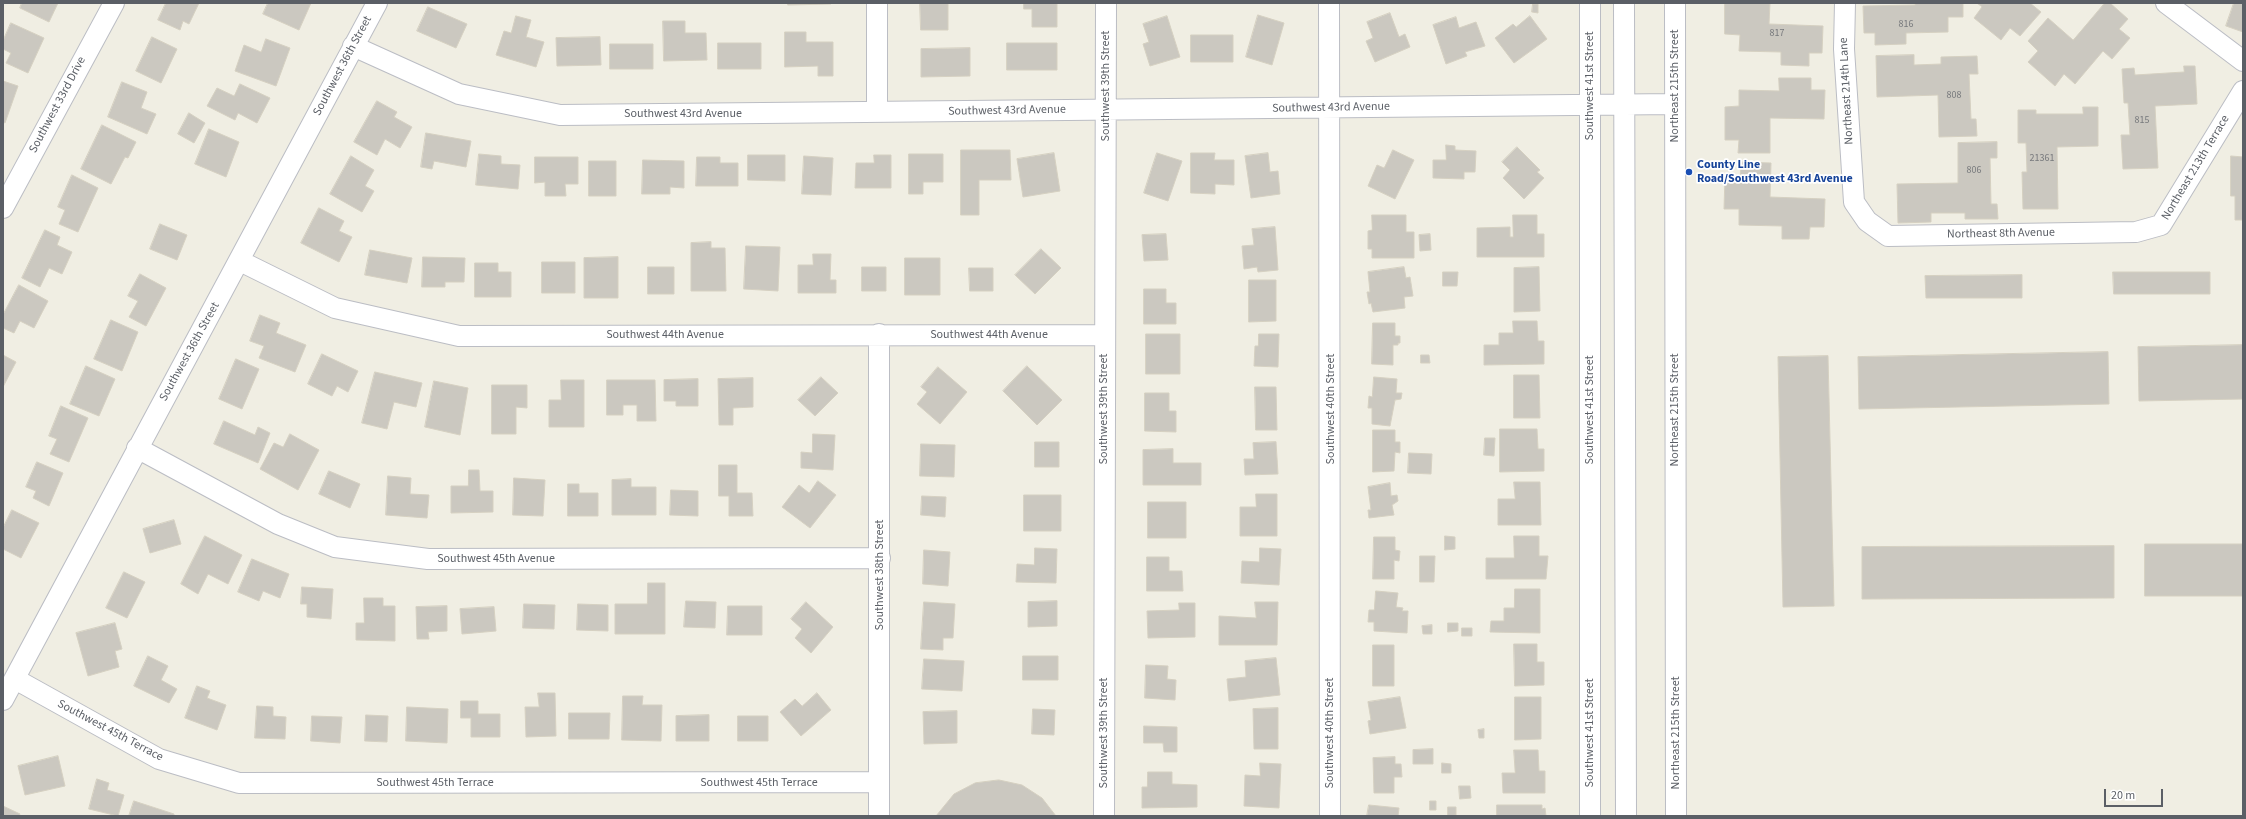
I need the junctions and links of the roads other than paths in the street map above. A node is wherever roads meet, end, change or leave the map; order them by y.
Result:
1 (114, 3) edge
2 (377, 3) edge
3 (877, 3) edge
4 (1106, 3) edge
5 (1330, 3) edge
6 (1590, 3) edge
7 (1624, 3) edge
8 (1675, 3) edge
9 (1844, 3) edge
10 (2166, 3) edge
11 (353, 46) junction
12 (2243, 61) edge
13 (2243, 91) edge
14 (1675, 104) junction
15 (1590, 105) junction
16 (1624, 105) junction
17 (1331, 108) junction
18 (1107, 110) junction
19 (877, 112) junction
20 (1854, 202) joint
21 (3, 208) edge
22 (2161, 225) joint
23 (240, 261) junction
24 (878, 334) junction
25 (1104, 335) junction
26 (137, 448) junction
27 (880, 558) junction
28 (15, 679) junction
29 (3, 700) edge
30 (879, 782) junction
31 (879, 816) edge
32 (1104, 816) edge
33 (1330, 816) edge
34 (1590, 816) edge
35 (1626, 816) edge
36 (1676, 816) edge

1 - 21 street, Southwest 33rd Drive
2 - 11 street, Southwest 36th Street
3 - 19 street
4 - 18 street, Southwest 39th Street
5 - 17 street, Southwest 40th Street
6 - 15 street, Southwest 41st Street
7 - 16 street
8 - 14 street, Northeast 215th Street
9 - 20 street, Northeast 214th Lane
10 - 12 street
11 - 19 street, Southwest 43rd Avenue
11 - 23 street, Southwest 36th Street
13 - 22 street, Northeast 213th Terrace
14 - 16 street, Southwest 43rd Avenue
14 - 36 street, Northeast 215th Street
15 - 16 street, Southwest 43rd Avenue
15 - 17 street, Southwest 43rd Avenue
15 - 34 street, Southwest 41st Street
16 - 35 street
17 - 18 street, Southwest 43rd Avenue
17 - 33 street, Southwest 40th Street
18 - 19 street, Southwest 43rd Avenue
18 - 25 street, Southwest 39th Street
20 - 22 street, Northeast 8th Avenue
23 - 24 street, Southwest 44th Avenue
23 - 26 street, Southwest 36th Street
24 - 25 street, Southwest 44th Avenue
24 - 27 street, Southwest 38th Street
25 - 32 street, Southwest 39th Street
26 - 27 street, Southwest 45th Avenue
26 - 28 street, Southwest 36th Street
27 - 30 street, Southwest 38th Street
28 - 29 street, Southwest 36th Street
28 - 30 street, Southwest 45th Terrace
30 - 31 street, Southwest 38th Street

